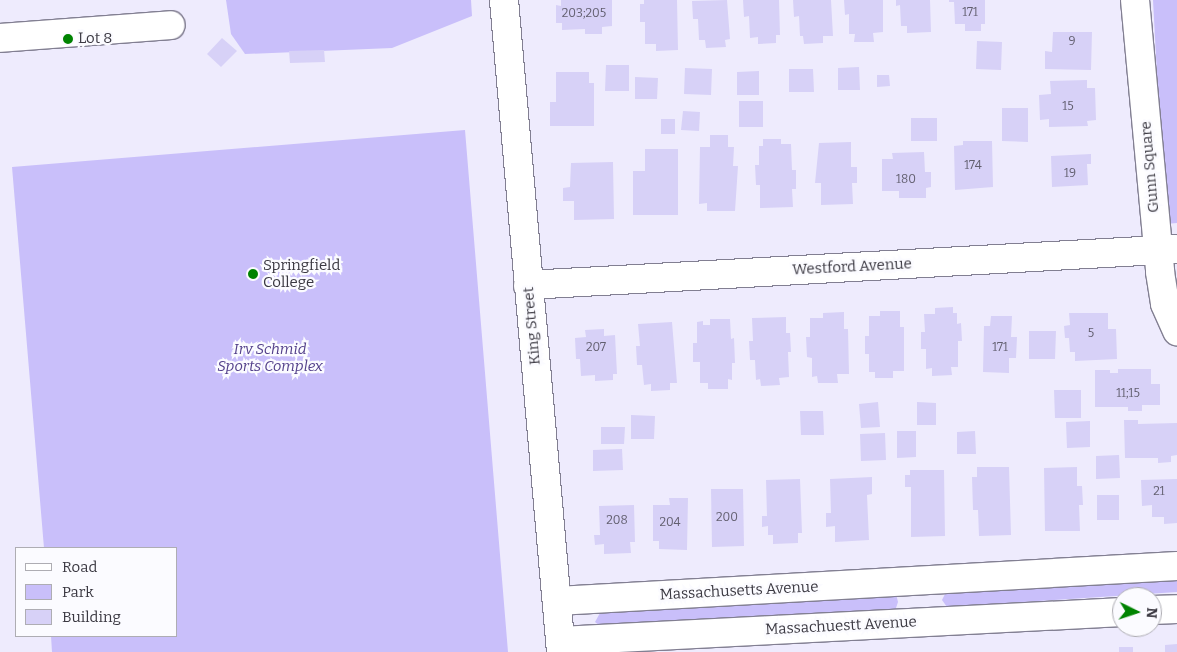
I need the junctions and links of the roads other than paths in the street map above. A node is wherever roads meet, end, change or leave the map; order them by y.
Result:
1 (504, 0) edge
2 (1135, 0) edge
3 (171, 25) dead end
4 (0, 38) edge
5 (1167, 250) edge
6 (528, 285) junction
7 (1177, 331) edge
8 (1177, 566) edge
9 (921, 580) junction
10 (556, 601) junction
11 (1177, 609) edge
12 (1162, 610) edge
13 (1112, 613) edge
14 (923, 622) junction
15 (560, 646) edge

1 - 6 street, King Street
2 - 5 street, Gunn Square
3 - 4 street
5 - 6 street, Westford Avenue
5 - 7 street, Gunn Square
6 - 10 street, King Street
8 - 9 street, Massachusetts Avenue
9 - 10 street, Massachusetts Avenue
9 - 14 street
10 - 15 street, King Street
11 - 12 street
13 - 14 street, Massachuestt Avenue
14 - 15 street, Massachuestt Avenue

